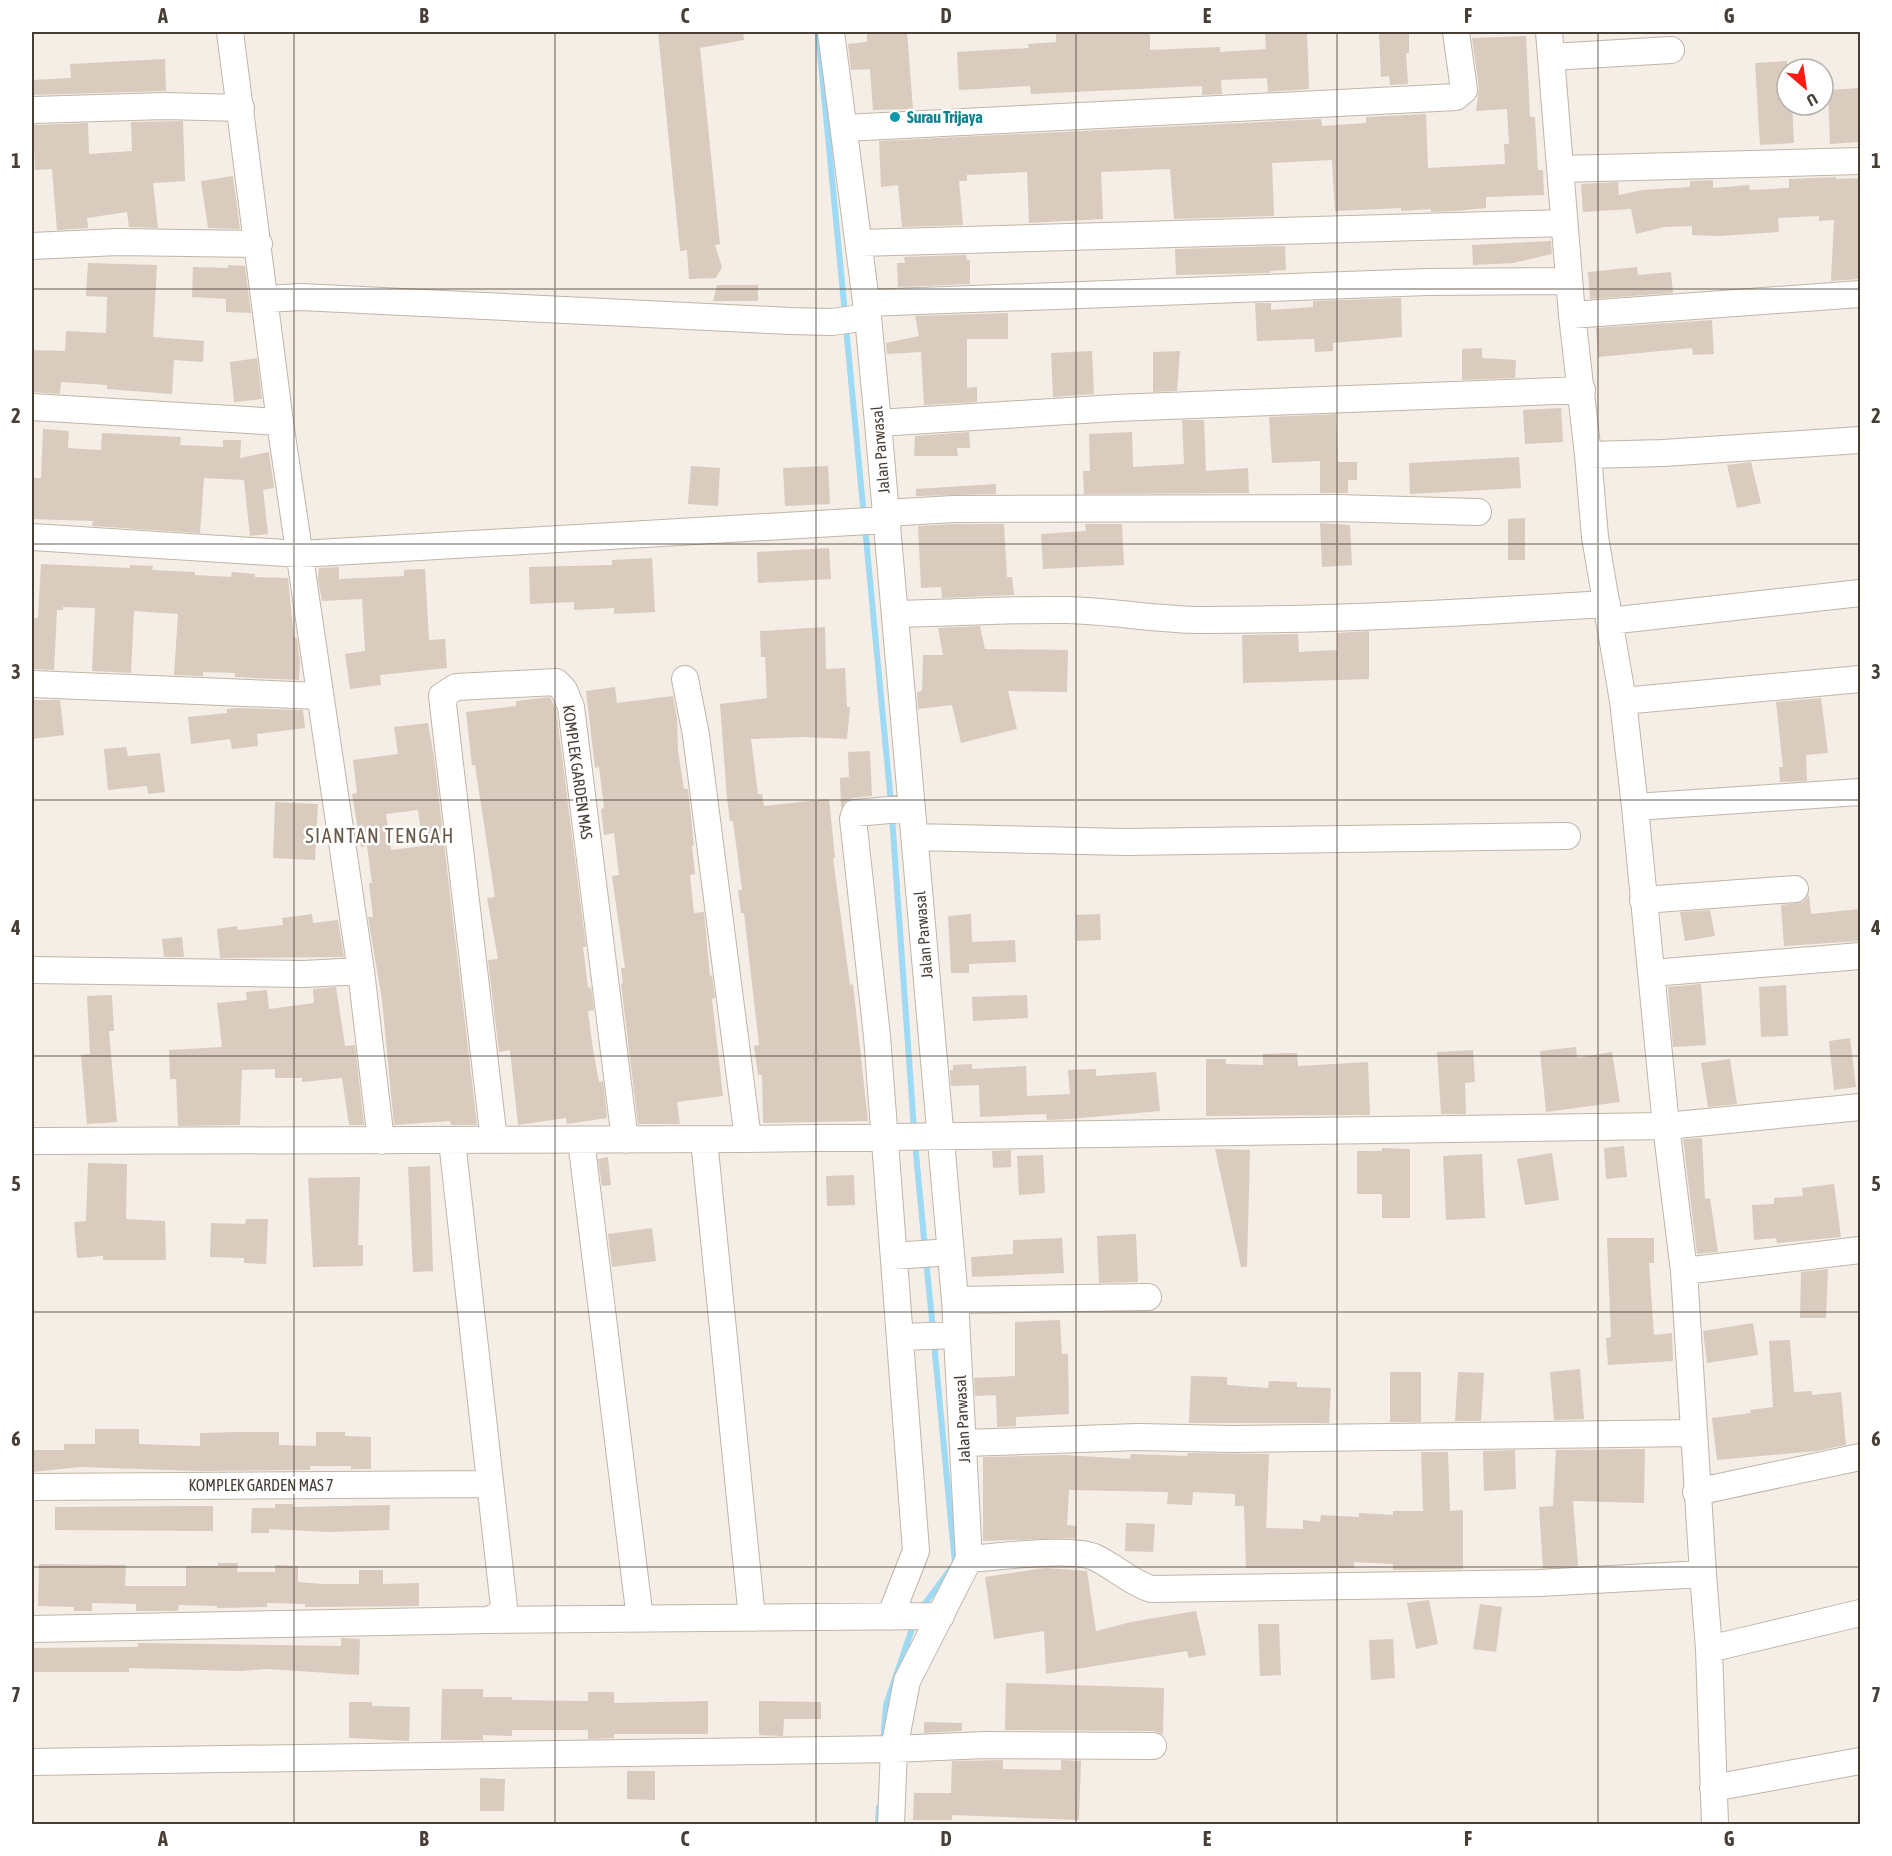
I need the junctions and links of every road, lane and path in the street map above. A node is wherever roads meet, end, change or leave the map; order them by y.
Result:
1 (230, 32) edge
2 (831, 32) edge
3 (1456, 32) edge
4 (1550, 44) edge
5 (1671, 50) dead end
6 (241, 108) junction
7 (32, 110) edge
8 (844, 128) junction
9 (1860, 161) edge
10 (1561, 169) junction
11 (1564, 223) junction
12 (859, 243) junction
13 (260, 244) junction
14 (32, 246) edge
15 (1569, 281) junction
16 (1860, 294) edge
17 (266, 299) junction
18 (1572, 315) junction
19 (855, 316) junction
20 (1582, 390) junction
21 (32, 407) edge
22 (280, 422) junction
23 (878, 423) junction
24 (1860, 440) edge
25 (1588, 455) junction
26 (1478, 512) dead end
27 (875, 518) junction
28 (32, 537) edge
29 (300, 554) junction
30 (1860, 593) edge
31 (1608, 613) junction
32 (895, 614) junction
33 (686, 679) dead end
34 (1860, 679) edge
35 (32, 684) edge
36 (320, 696) junction
37 (1623, 701) junction
38 (1856, 793) edge
39 (1635, 807) junction
40 (898, 809) junction
41 (1568, 836) dead end
42 (915, 837) junction
43 (1795, 890) dead end
44 (1643, 900) junction
45 (1860, 956) edge
46 (32, 970) edge
47 (361, 971) junction
48 (1652, 974) junction
49 (1860, 1107) edge
50 (1666, 1125) junction
51 (913, 1136) junction
52 (748, 1139) junction
53 (494, 1140) junction
54 (581, 1140) junction
55 (625, 1140) junction
56 (704, 1140) junction
57 (32, 1141) edge
58 (381, 1141) junction
59 (452, 1141) junction
60 (1860, 1250) edge
61 (923, 1254) junction
62 (1684, 1271) junction
63 (1148, 1297) dead end
64 (955, 1300) junction
65 (930, 1336) junction
66 (1693, 1433) junction
67 (964, 1443) junction
68 (1860, 1457) edge
69 (490, 1484) junction
70 (32, 1487) edge
71 (1696, 1492) junction
72 (969, 1559) junction
73 (1703, 1574) junction
74 (1860, 1613) edge
75 (941, 1616) junction
76 (890, 1617) junction
77 (752, 1618) junction
78 (640, 1619) junction
79 (488, 1620) junction
80 (32, 1629) edge
81 (1709, 1649) junction
82 (1153, 1746) dead end
83 (890, 1749) junction
84 (1860, 1761) edge
85 (32, 1762) edge
86 (1713, 1788) junction
87 (891, 1824) edge
88 (1715, 1824) edge

1 - 6 street
2 - 8 street, Jalan Parwasal
3 - 8 street
4 - 5 street
4 - 10 street
6 - 7 street
6 - 13 street
8 - 12 street, Jalan Parwasal
9 - 10 street
10 - 11 street
11 - 12 street
11 - 15 street
12 - 19 street, Jalan Parwasal
13 - 14 street
13 - 17 street
15 - 18 street
15 - 19 street
16 - 18 street
17 - 19 street
17 - 22 street
18 - 20 street
19 - 23 street, Jalan Parwasal
20 - 23 street
20 - 25 street
21 - 22 street
22 - 29 street
23 - 27 street, Jalan Parwasal
24 - 25 street
25 - 31 street
26 - 27 street
27 - 29 street
27 - 32 street, Jalan Parwasal
28 - 29 street
29 - 36 street
30 - 31 street
31 - 32 street
31 - 37 street
32 - 40 street, Jalan Parwasal
33 - 52 street
34 - 37 street
35 - 36 street
36 - 47 street
37 - 39 street
38 - 39 street
39 - 44 street
40 - 42 street, Jalan Parwasal
40 - 51 street
41 - 42 street
42 - 51 street, Jalan Parwasal
43 - 44 street
44 - 48 street
45 - 48 street
46 - 47 street
47 - 58 street
48 - 50 street
49 - 50 street
50 - 51 street
50 - 62 street
51 - 52 street
51 - 61 street, Jalan Parwasal
51 - 61 street
52 - 56 street
53 - 54 street
53 - 55 street, KOMPLEK GARDEN MAS
53 - 59 street
54 - 55 street
54 - 78 street
55 - 56 street
56 - 77 street
57 - 58 street
58 - 59 street
59 - 69 street
60 - 62 street
61 - 64 street, Jalan Parwasal
61 - 65 street
62 - 66 street
63 - 64 street
64 - 65 street, Jalan Parwasal
65 - 67 street, Jalan Parwasal
65 - 76 street
66 - 67 street
66 - 71 street
67 - 72 street, Jalan Parwasal
68 - 71 street
69 - 70 street, KOMPLEK GARDEN MAS 7
69 - 79 street
71 - 73 street
72 - 73 street
72 - 75 street, Jalan Parwasal
73 - 81 street
74 - 81 street
75 - 76 street
75 - 83 street, Jalan Parwasal
76 - 77 street
77 - 78 street
78 - 79 street
79 - 80 street
81 - 86 street
82 - 83 street
83 - 85 street
83 - 87 street, Jalan Parwasal
84 - 86 street
86 - 88 street

